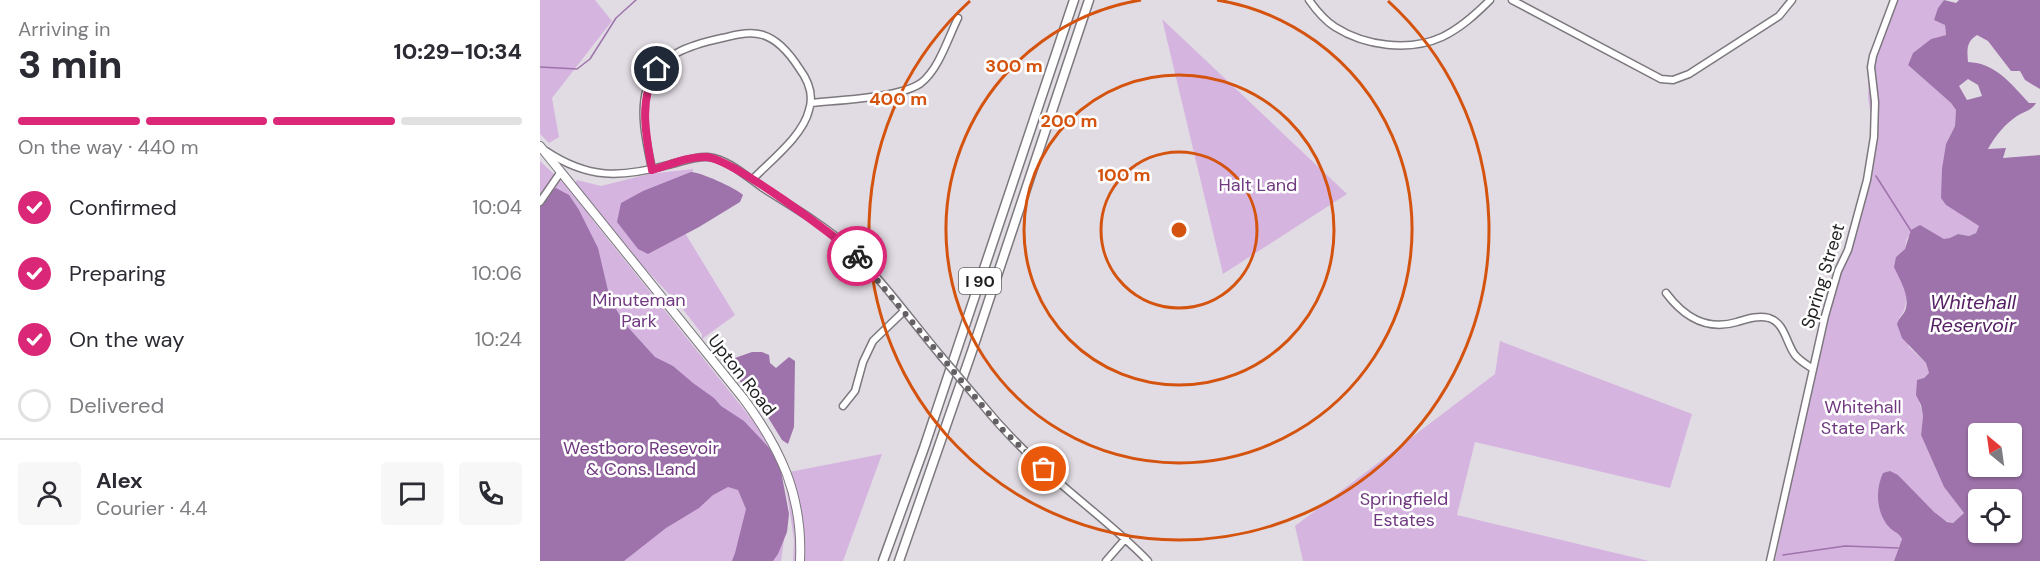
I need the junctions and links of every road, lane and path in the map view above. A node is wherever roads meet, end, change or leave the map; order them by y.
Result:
1 (1072, 0) edge
2 (1089, 0) edge
3 (1309, 0) edge
4 (1490, 0) edge
5 (1512, 0) edge
6 (1792, 0) edge
7 (1894, 0) edge
8 (958, 18) dead end
9 (811, 104) junction
10 (541, 147) edge
11 (652, 170) junction
12 (560, 173) junction
13 (752, 180) junction
14 (540, 202) edge
15 (1666, 293) dead end
16 (904, 311) junction
17 (1814, 369) junction
18 (843, 406) dead end
19 (1126, 538) junction
20 (800, 561) edge
21 (883, 561) edge
22 (899, 561) edge
23 (1106, 561) edge
24 (1148, 561) edge
25 (1770, 561) edge

1 - 21 highway, I 90
2 - 22 highway, I 90
3 - 4 street
5 - 6 street
7 - 17 street, Spring Street
8 - 9 street
9 - 11 street
9 - 13 street
10 - 11 street
10 - 12 main road, Upton Road
11 - 13 street
12 - 14 street
12 - 20 main road, Upton Road
13 - 16 street
15 - 17 street
16 - 18 street
16 - 19 street, bridge
17 - 25 street, Spring Street
19 - 23 street
19 - 24 street

